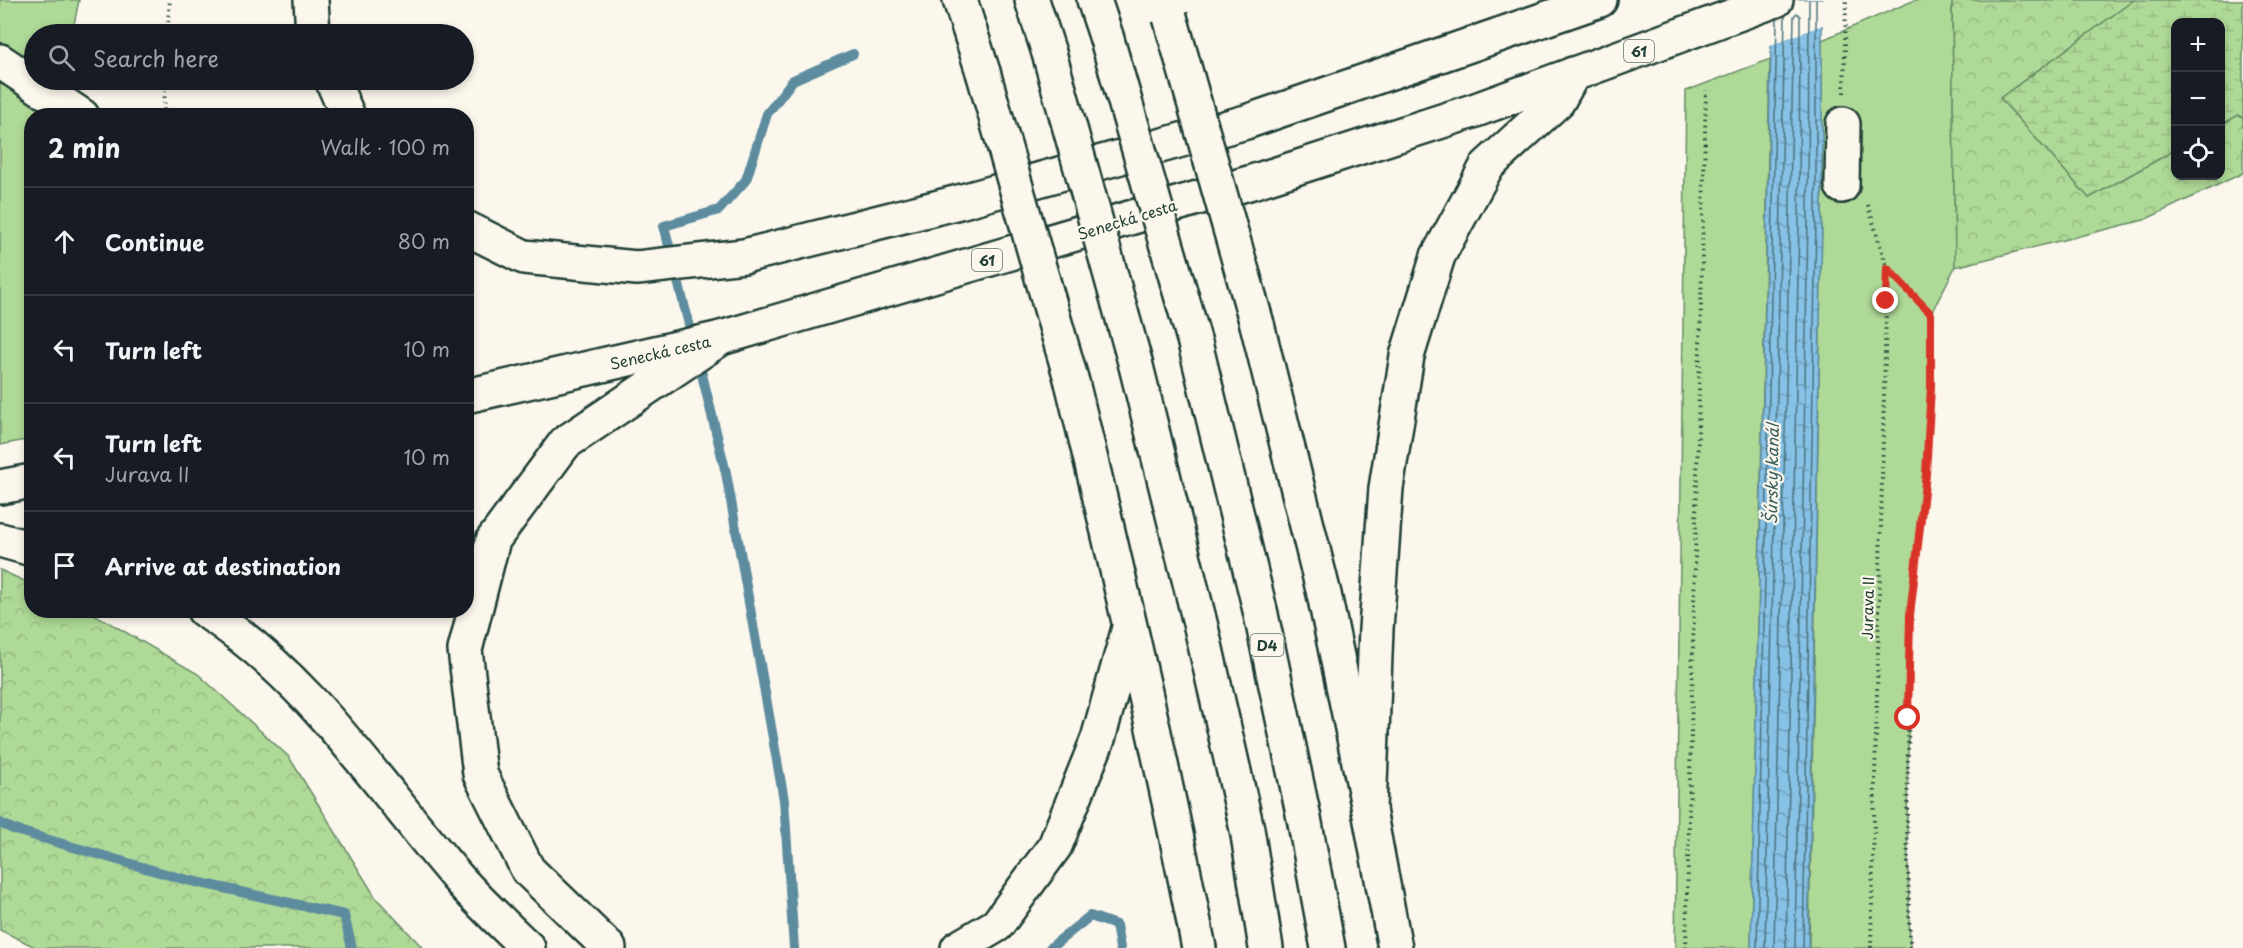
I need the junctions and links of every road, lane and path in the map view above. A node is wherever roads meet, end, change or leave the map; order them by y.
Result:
1 (170, 0) edge
2 (311, 0) edge
3 (960, 0) edge
4 (1032, 0) edge
5 (1094, 0) edge
6 (1598, 0) edge
7 (1776, 0) edge
8 (1846, 0) edge
9 (1167, 9) edge
10 (1846, 22) dead end
11 (168, 24) edge
12 (312, 24) edge
13 (0, 61) edge
14 (1573, 74) junction
15 (24, 77) edge
16 (43, 90) edge
17 (165, 90) edge
18 (336, 90) edge
19 (1706, 90) dead end
20 (70, 108) edge
21 (164, 108) edge
22 (344, 108) edge
23 (1843, 123) dead end
24 (1842, 186) dead end
25 (474, 232) edge
26 (721, 338) junction
27 (474, 394) edge
28 (24, 482) edge
29 (0, 487) edge
30 (0, 540) edge
31 (24, 547) edge
32 (474, 615) edge
33 (217, 618) edge
34 (473, 618) edge
35 (1131, 624) junction
36 (1369, 810) junction
37 (528, 948) edge
38 (609, 948) edge
39 (958, 948) edge
40 (1199, 948) edge
41 (1266, 948) edge
42 (1328, 948) edge
43 (1395, 948) edge
44 (1686, 948) edge
45 (1871, 948) edge
46 (1910, 948) edge

1 - 11 path
2 - 12 main road
3 - 35 main road, bridge
4 - 41 main road, bridge
5 - 42 main road, D4, bridge
6 - 25 main road
7 - 14 main road, Senecká cesta / 61
8 - 10 path
9 - 36 main road, bridge
13 - 15 main road
14 - 26 main road, Senecká cesta / 61
14 - 36 main road
16 - 20 main road
17 - 21 path
18 - 22 main road
19 - 44 path
23 - 24 main road
26 - 27 main road, Senecká cesta / 61
26 - 32 main road
28 - 29 main road
30 - 31 main road
33 - 37 main road
34 - 38 main road
35 - 39 main road
35 - 40 main road
36 - 43 main road
45 - 46 path, Jurava II

